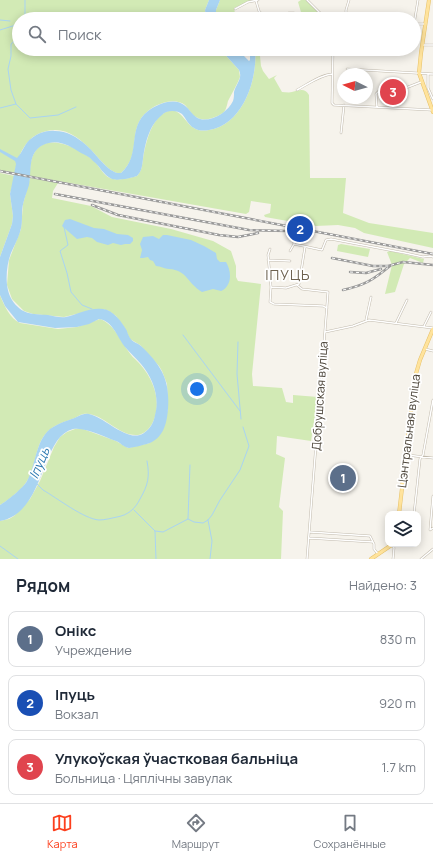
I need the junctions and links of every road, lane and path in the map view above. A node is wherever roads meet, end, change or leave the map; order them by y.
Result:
1 (257, 0) edge
2 (307, 0) edge
3 (349, 0) edge
4 (418, 0) edge
5 (429, 0) edge
6 (235, 9) dead end
7 (260, 12) edge
8 (319, 12) edge
9 (346, 12) edge
10 (416, 12) edge
11 (421, 24) edge
12 (425, 24) junction
13 (422, 45) junction
14 (433, 46) edge
15 (421, 54) edge
16 (333, 56) edge
17 (421, 56) edge
18 (373, 70) edge
19 (419, 73) junction
20 (332, 74) junction
21 (428, 74) junction
22 (433, 74) edge
23 (421, 82) junction
24 (297, 90) dead end
25 (433, 99) edge
26 (344, 105) junction
27 (377, 107) junction
28 (433, 111) edge
29 (341, 133) dead end
30 (294, 239) dead end
31 (294, 244) junction
32 (305, 247) junction
33 (270, 249) dead end
34 (290, 251) dead end
35 (433, 257) edge
36 (268, 260) junction
37 (290, 261) dead end
38 (297, 285) junction
39 (270, 287) junction
40 (371, 297) dead end
41 (407, 300) dead end
42 (327, 308) junction
43 (431, 312) dead end
44 (366, 320) junction
45 (396, 323) junction
46 (424, 326) junction
47 (433, 329) edge
48 (325, 332) junction
49 (424, 349) junction
50 (433, 351) edge
51 (433, 400) edge
52 (406, 455) junction
53 (421, 457) junction
54 (433, 458) edge
55 (433, 496) edge
56 (399, 511) edge
57 (414, 511) edge
58 (433, 528) edge
59 (310, 532) junction
60 (309, 538) junction
61 (373, 542) junction
62 (389, 547) edge
63 (394, 547) edge
64 (433, 549) edge
65 (379, 554) junction
66 (307, 559) edge
67 (371, 559) edge
68 (393, 559) edge
69 (421, 559) edge

1 - 6 street
1 - 7 street
2 - 8 street
3 - 9 street
4 - 10 street
5 - 12 main road
11 - 12 street
12 - 13 main road
13 - 14 street
13 - 15 main road
16 - 20 street
17 - 19 main road
18 - 19 street
19 - 21 street
19 - 23 main road
20 - 24 street
20 - 26 street
21 - 22 street
21 - 25 street
23 - 27 street
23 - 28 main road
26 - 27 street
26 - 29 street
27 - 28 street
30 - 31 street
31 - 32 street
31 - 34 street
32 - 35 street
32 - 38 street
33 - 36 street
36 - 37 street
36 - 39 street
38 - 39 street
38 - 42 street, Добрушская вуліца
39 - 42 street
40 - 44 street
41 - 45 street
42 - 48 street, Добрушская вуліца
43 - 46 street
44 - 45 street
44 - 48 street
45 - 46 street
46 - 47 street
47 - 49 main road, Цэнтральная вуліца
48 - 59 street, Добрушская вуліца
49 - 50 street
49 - 52 main road, Цэнтральная вуліца
51 - 53 street
52 - 53 street
52 - 56 main road, Цэнтральная вуліца
53 - 54 street
53 - 57 street
55 - 58 street
59 - 60 street, Добрушская вуліца
59 - 61 street
60 - 61 street
60 - 66 street, Добрушская вуліца
61 - 65 street
62 - 65 main road
63 - 68 street
64 - 69 street
65 - 67 main road

